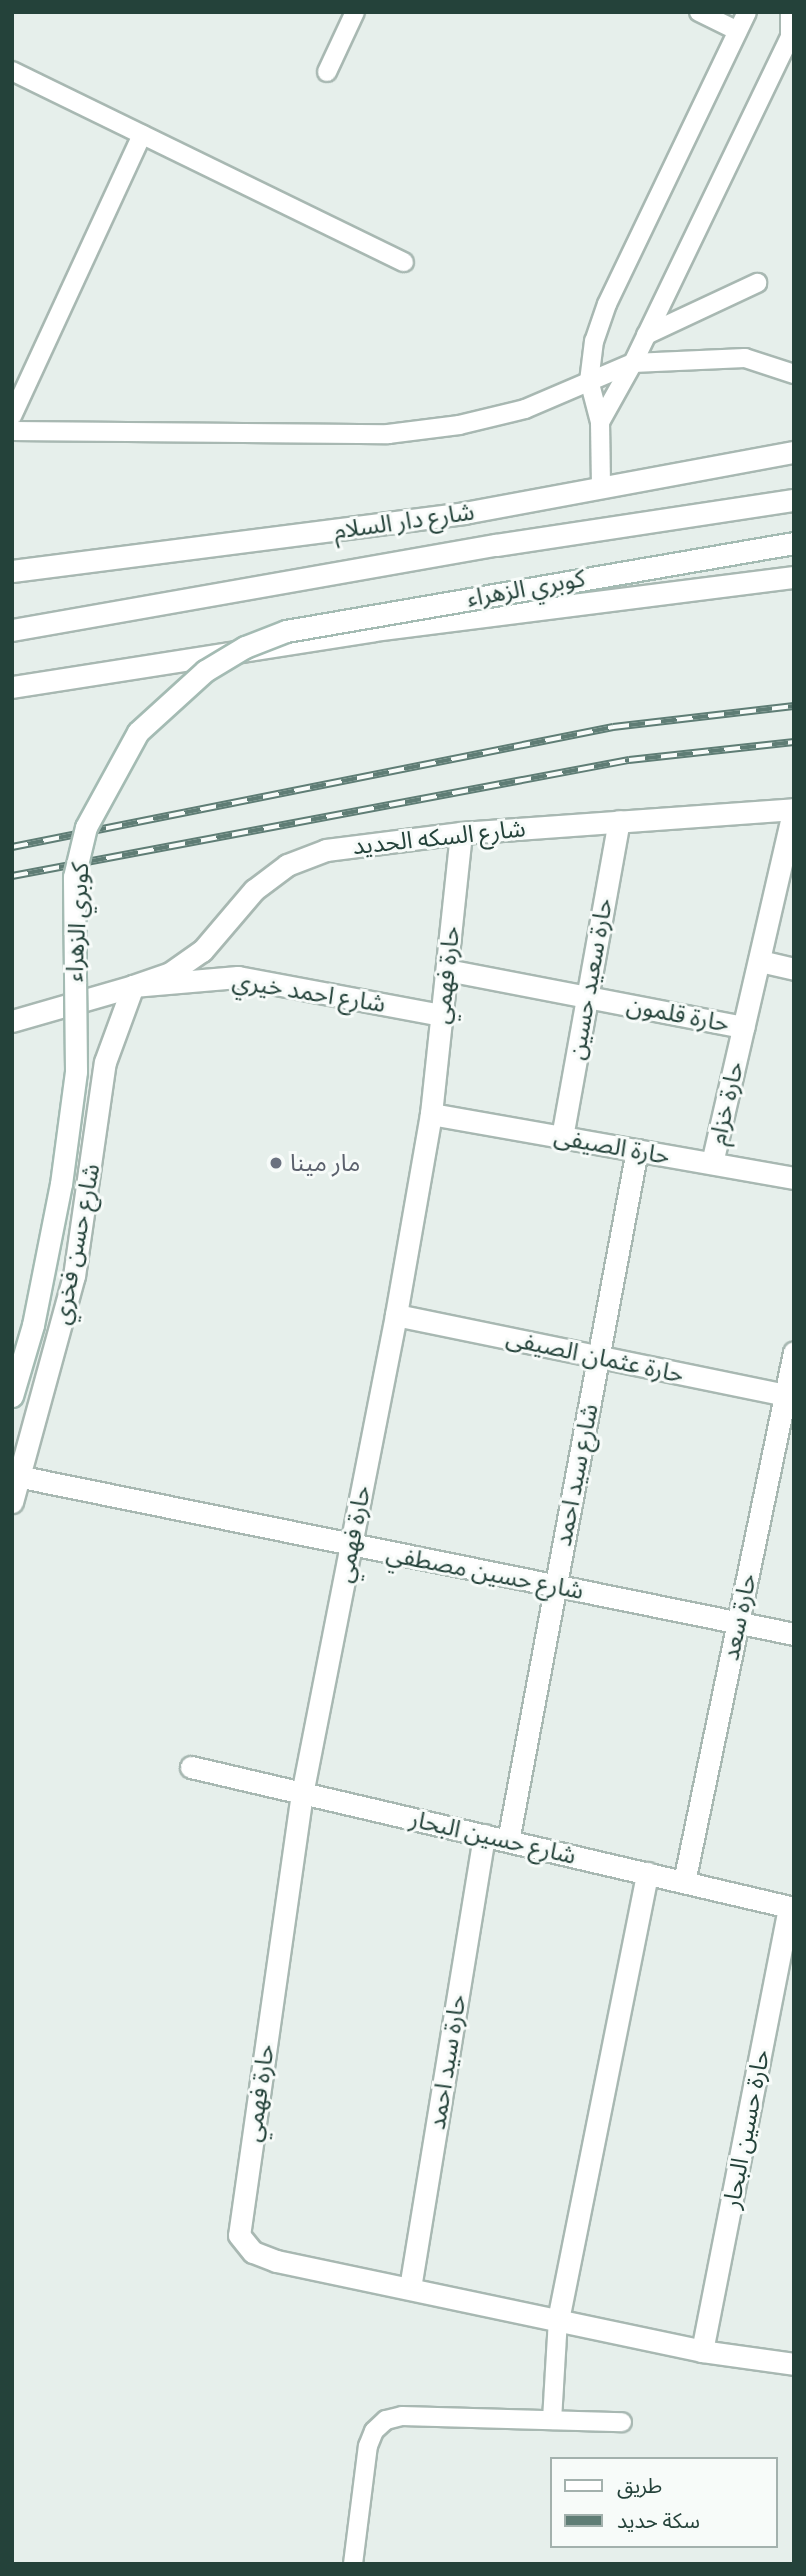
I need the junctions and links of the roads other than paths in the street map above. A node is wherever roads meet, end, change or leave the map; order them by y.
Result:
1 (355, 12) edge
2 (699, 12) edge
3 (747, 12) edge
4 (789, 12) edge
5 (738, 31) junction
6 (12, 71) edge
7 (327, 72) dead end
8 (142, 135) junction
9 (404, 262) dead end
10 (757, 282) dead end
11 (646, 335) junction
12 (633, 363) junction
13 (794, 374) edge
14 (589, 380) junction
15 (12, 416) edge
16 (600, 422) junction
17 (12, 431) edge
18 (794, 452) edge
19 (601, 487) junction
20 (794, 500) edge
21 (794, 543) edge
22 (12, 571) edge
23 (794, 578) edge
24 (12, 630) edge
25 (12, 687) edge
26 (794, 809) edge
27 (618, 821) junction
28 (461, 833) junction
29 (760, 961) junction
30 (794, 969) edge
31 (447, 970) junction
32 (133, 986) junction
33 (587, 997) junction
34 (442, 1015) junction
35 (12, 1021) edge
36 (744, 1027) junction
37 (431, 1114) junction
38 (562, 1137) junction
39 (637, 1150) junction
40 (712, 1163) junction
41 (794, 1178) edge
42 (396, 1315) junction
43 (794, 1353) edge
44 (598, 1356) junction
45 (12, 1396) edge
46 (789, 1396) edge
47 (16, 1476) edge
48 (12, 1502) edge
49 (351, 1545) junction
50 (555, 1586) junction
51 (738, 1623) junction
52 (794, 1634) edge
53 (191, 1767) dead end
54 (302, 1793) junction
55 (484, 1835) junction
56 (509, 1841) junction
57 (647, 1874) junction
58 (684, 1882) junction
59 (791, 1908) edge
60 (410, 2288) junction
61 (558, 2320) junction
62 (702, 2351) junction
63 (794, 2364) edge
64 (552, 2420) junction
65 (622, 2422) dead end
66 (353, 2564) edge

1 - 7 lane
2 - 5 lane
3 - 5 lane
4 - 11 lane
5 - 14 lane
6 - 8 lane
8 - 9 lane
8 - 15 lane
10 - 11 lane
11 - 12 lane
12 - 13 lane
12 - 14 lane
12 - 16 lane
14 - 16 lane
14 - 17 lane
16 - 19 lane
18 - 19 street, شارع دار السلام
19 - 22 street, شارع دار السلام
20 - 24 street, كوبري الزهراء
21 - 45 street, كوبري الزهراء, bridge
23 - 25 street
26 - 27 street, شارع السكه الحديد
26 - 29 street, حارة خزام
27 - 28 street, شارع السكه الحديد
27 - 33 street, حارة سعيد حسين
28 - 31 street, حارة فهمي
28 - 32 street, شارع السكه الحديد
29 - 30 street
29 - 36 street, حارة خزام
31 - 33 street, حارة قلمون
31 - 34 street, حارة فهمي
32 - 34 street, شارع احمد خيري
32 - 35 street, شارع احمد خيري
32 - 47 street, شارع حسن فخري
33 - 36 street, حارة قلمون
33 - 38 street, حارة سعيد حسين
34 - 37 street, حارة فهمي
36 - 40 street, حارة خزام
37 - 38 street, حارة الصيفى
37 - 42 street, حارة فهمي
38 - 39 street, حارة الصيفى
39 - 40 street, حارة الصيفى
39 - 44 street, شارع سيد احمد
40 - 41 street, حارة الصيفى
42 - 44 street, حارة عثمان الصيفى
42 - 49 street, حارة فهمي
43 - 46 street, حارة سعد
44 - 46 street, حارة عثمان الصيفى
44 - 50 street, شارع سيد احمد
46 - 51 street, حارة سعد
47 - 48 street, شارع حسن فخري
47 - 49 street, شارع حسين مصطفي
49 - 50 street, شارع حسين مصطفي
49 - 54 street, حارة فهمي
50 - 51 street, شارع حسين مصطفي
50 - 56 street, شارع سيد احمد
51 - 52 street, شارع حسين مصطفي
51 - 58 street, حارة سعد
53 - 54 street, شارع حسين البحار
54 - 55 street, شارع حسين البحار
54 - 60 street, حارة فهمي
55 - 56 street, شارع حسين البحار
55 - 60 street, حارة سيد احمد
56 - 57 street, شارع حسين البحار
57 - 58 street, شارع حسين البحار
57 - 61 street
58 - 59 street, شارع حسين البحار
59 - 62 street, حارة حسين البحار
60 - 61 street
61 - 62 street
61 - 64 lane
62 - 63 street
64 - 65 lane
64 - 66 lane

